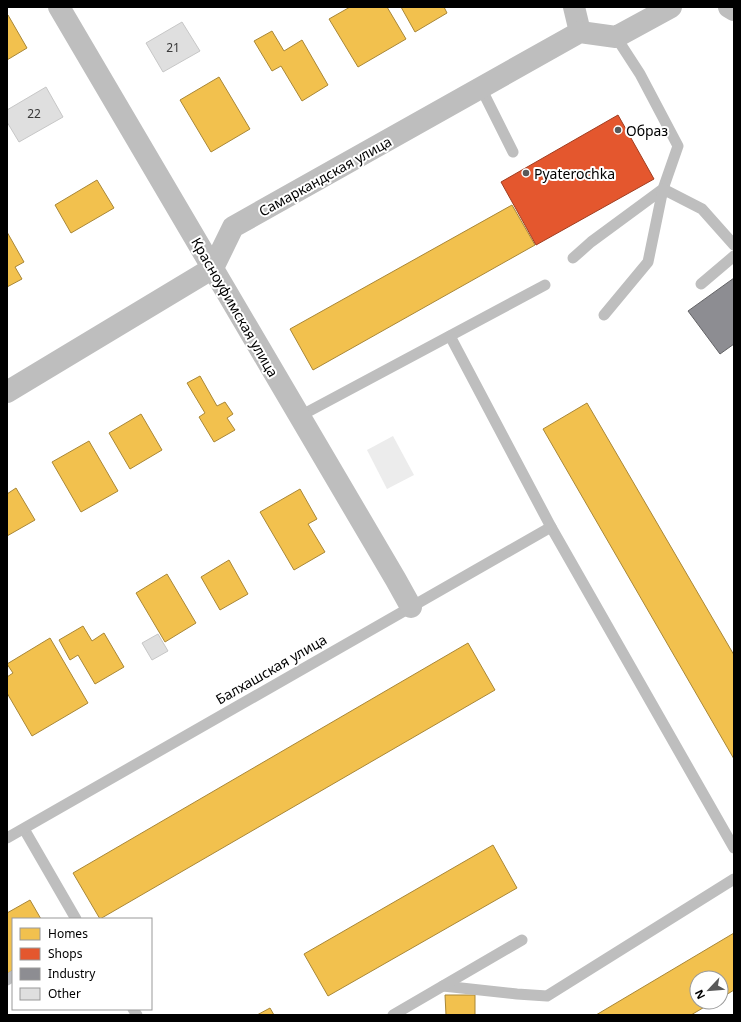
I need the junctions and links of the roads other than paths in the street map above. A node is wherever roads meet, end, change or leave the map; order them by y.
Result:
1 (59, 7) edge
2 (574, 7) edge
3 (671, 7) edge
4 (729, 7) edge
5 (734, 10) edge
6 (580, 32) junction
7 (616, 37) junction
8 (481, 88) junction
9 (513, 152) dead end
10 (662, 189) junction
11 (734, 245) edge
12 (734, 256) edge
13 (573, 258) dead end
14 (213, 268) junction
15 (545, 284) dead end
16 (701, 284) dead end
17 (604, 315) dead end
18 (450, 336) junction
19 (7, 392) edge
20 (300, 416) junction
21 (551, 527) junction
22 (410, 607) junction
23 (24, 828) junction
24 (7, 838) edge
25 (734, 848) edge
26 (734, 879) edge
27 (75, 918) edge
28 (522, 940) dead end
29 (442, 986) junction
30 (393, 1015) edge

1 - 14 street, Красноуфимская улица
2 - 6 street
3 - 7 street
4 - 5 street
6 - 7 street
6 - 8 street, Самаркандская улица
7 - 10 lane
8 - 9 lane
8 - 14 street, Самаркандская улица
10 - 11 lane
10 - 13 lane
10 - 17 lane
12 - 16 lane
14 - 19 street
14 - 20 street, Красноуфимская улица
15 - 18 lane
18 - 20 lane
18 - 21 lane
20 - 22 street, Красноуфимская улица
21 - 22 lane, Балхашская улица
21 - 25 lane
22 - 23 lane, Балхашская улица
23 - 24 lane, Балхашская улица
23 - 27 lane
26 - 29 lane
28 - 29 lane
29 - 30 lane

